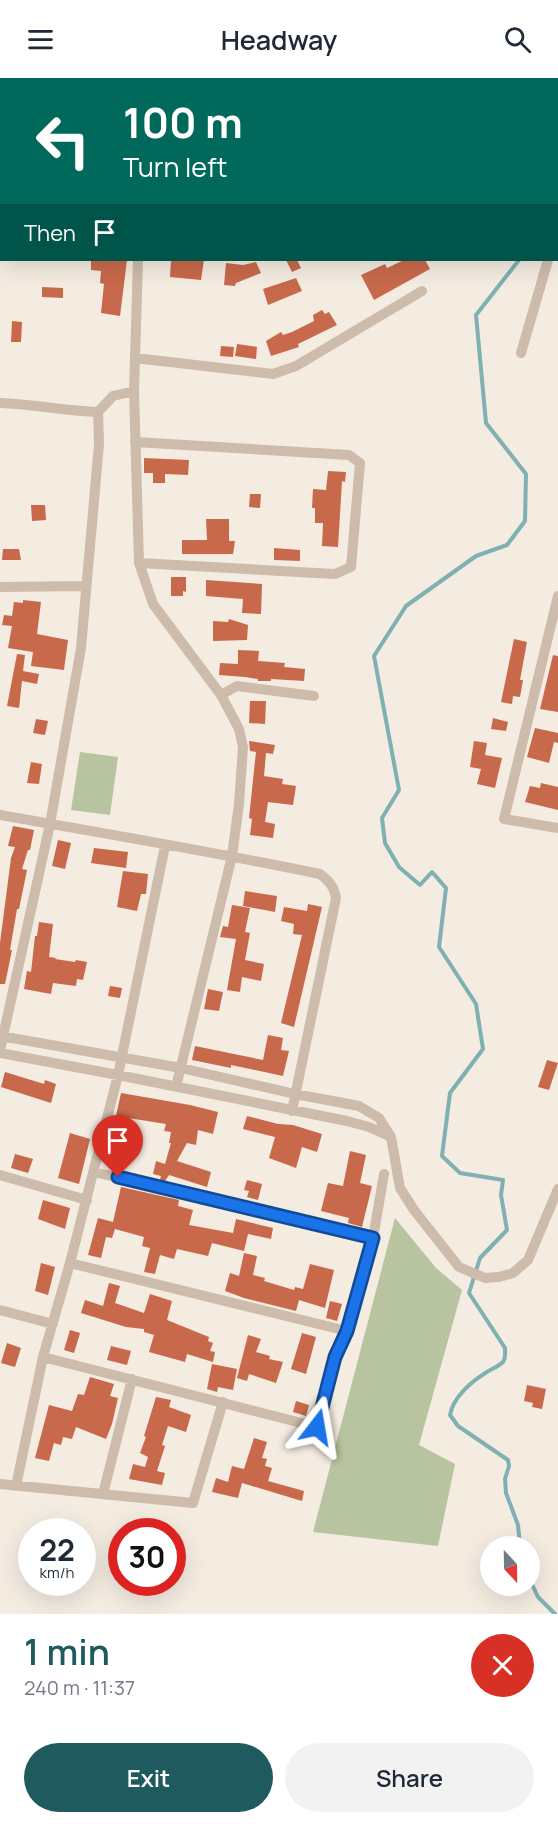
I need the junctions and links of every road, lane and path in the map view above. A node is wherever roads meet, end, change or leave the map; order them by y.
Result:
1 (138, 261) edge
2 (548, 261) edge
3 (422, 291) dead end
4 (521, 353) dead end
5 (135, 358) junction
6 (134, 391) junction
7 (0, 403) edge
8 (98, 412) junction
9 (135, 442) junction
10 (139, 562) junction
11 (86, 586) junction
12 (0, 587) edge
13 (558, 600) edge
14 (221, 695) junction
15 (314, 696) dead end
16 (0, 815) edge
17 (50, 824) junction
18 (558, 828) edge
19 (165, 846) junction
20 (231, 856) junction
21 (2, 1036) edge
22 (0, 1052) edge
23 (122, 1058) junction
24 (181, 1068) junction
25 (118, 1075) junction
26 (176, 1087) junction
27 (295, 1094) junction
28 (292, 1110) junction
29 (391, 1137) junction
30 (94, 1172) junction
31 (384, 1174) dead end
32 (0, 1175) edge
33 (558, 1189) edge
34 (87, 1200) junction
35 (373, 1238) junction
36 (70, 1263) junction
37 (0, 1310) edge
38 (53, 1324) junction
39 (347, 1331) junction
40 (43, 1357) junction
41 (132, 1379) junction
42 (223, 1402) junction
43 (0, 1484) edge
44 (16, 1486) junction
45 (103, 1494) junction

1 - 5 street
2 - 4 street
3 - 5 street
5 - 6 street
6 - 8 street
6 - 9 street
7 - 8 street
8 - 11 street
9 - 10 street
9 - 10 street
10 - 14 street
11 - 12 street
11 - 17 street
13 - 18 street
14 - 15 street
14 - 20 street
16 - 17 street
17 - 19 street
17 - 21 street
19 - 20 street
19 - 23 street
20 - 24 street
20 - 27 street
21 - 22 street
21 - 23 street
22 - 25 street
23 - 24 street
23 - 25 street
24 - 26 street
24 - 27 street
25 - 26 street
25 - 30 street
26 - 28 street
27 - 28 street
27 - 29 street
28 - 29 street
29 - 33 street
30 - 34 street
30 - 35 street
31 - 35 street
32 - 34 street
34 - 36 street
35 - 39 street
36 - 38 street
36 - 39 street
37 - 38 street
38 - 40 street
39 - 42 street
40 - 41 street
40 - 44 street
41 - 42 street
41 - 45 street
42 - 45 street
43 - 44 street
44 - 45 street

